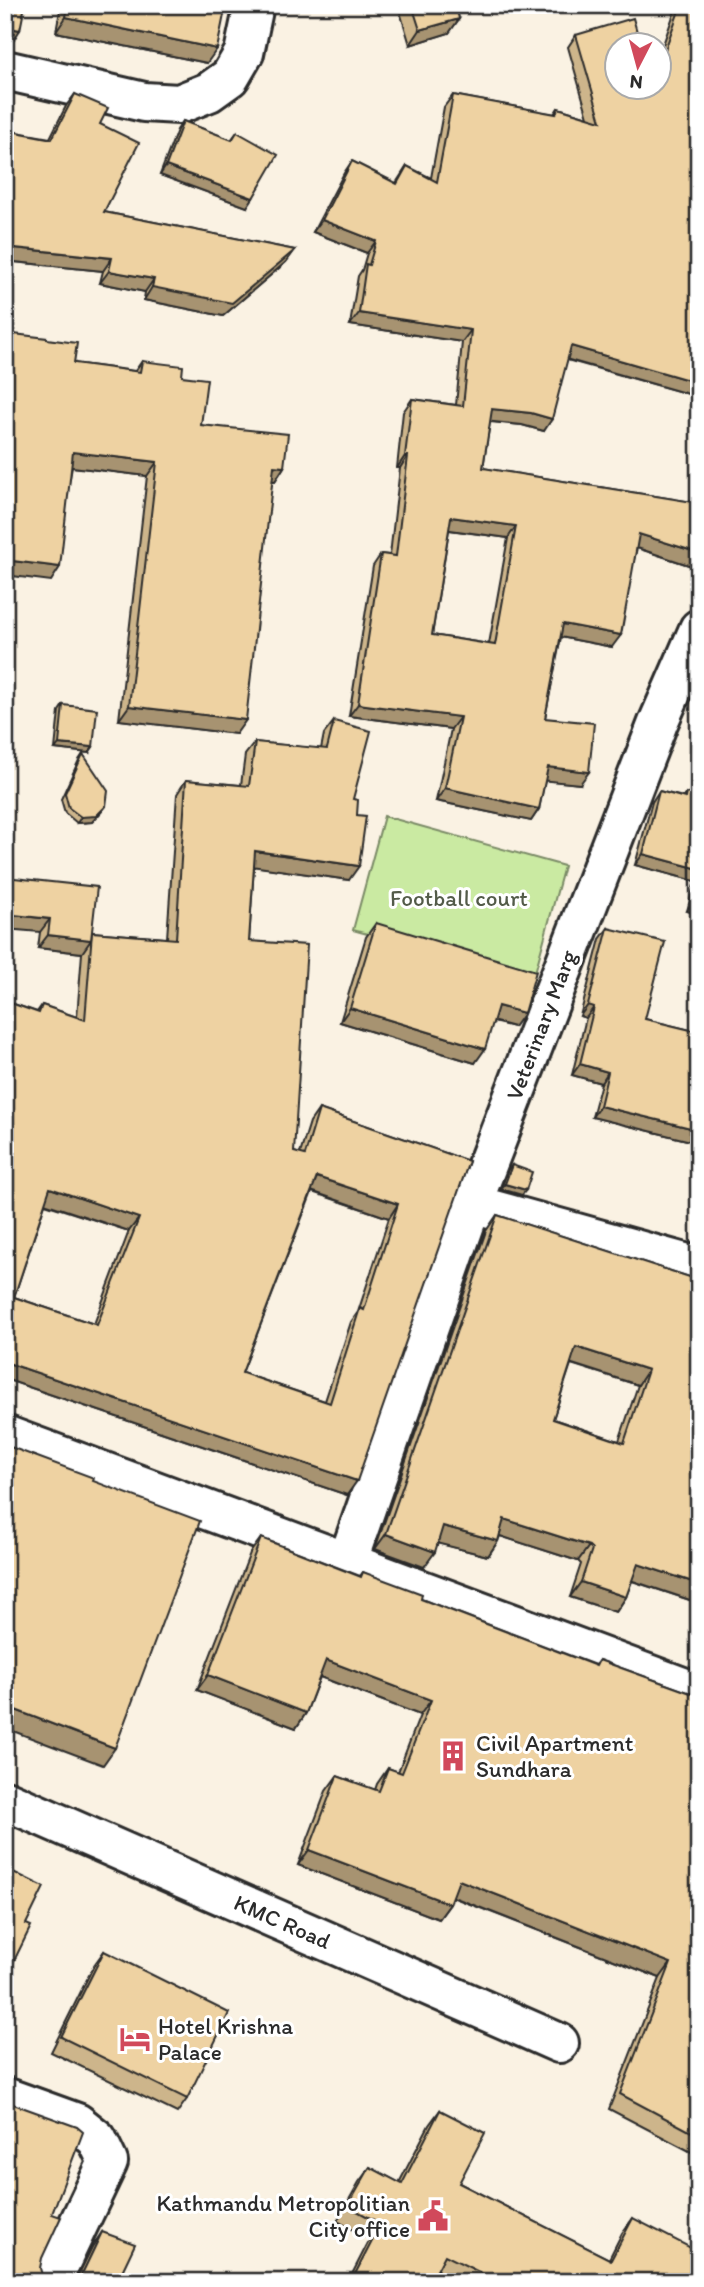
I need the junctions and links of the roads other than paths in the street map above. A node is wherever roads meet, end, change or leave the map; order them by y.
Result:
1 (254, 5) edge
2 (5, 70) edge
3 (699, 629) edge
4 (472, 1204) junction
5 (699, 1267) edge
6 (5, 1435) edge
7 (348, 1560) junction
8 (699, 1693) edge
9 (5, 1800) edge
10 (559, 2043) dead end
11 (5, 2097) edge
12 (51, 2282) edge

1 - 2 street
3 - 4 street, Veterinary Marg
4 - 5 street
4 - 7 street, Veterinary Marg
6 - 7 street
7 - 8 street
9 - 10 street, KMC Road
11 - 12 street

